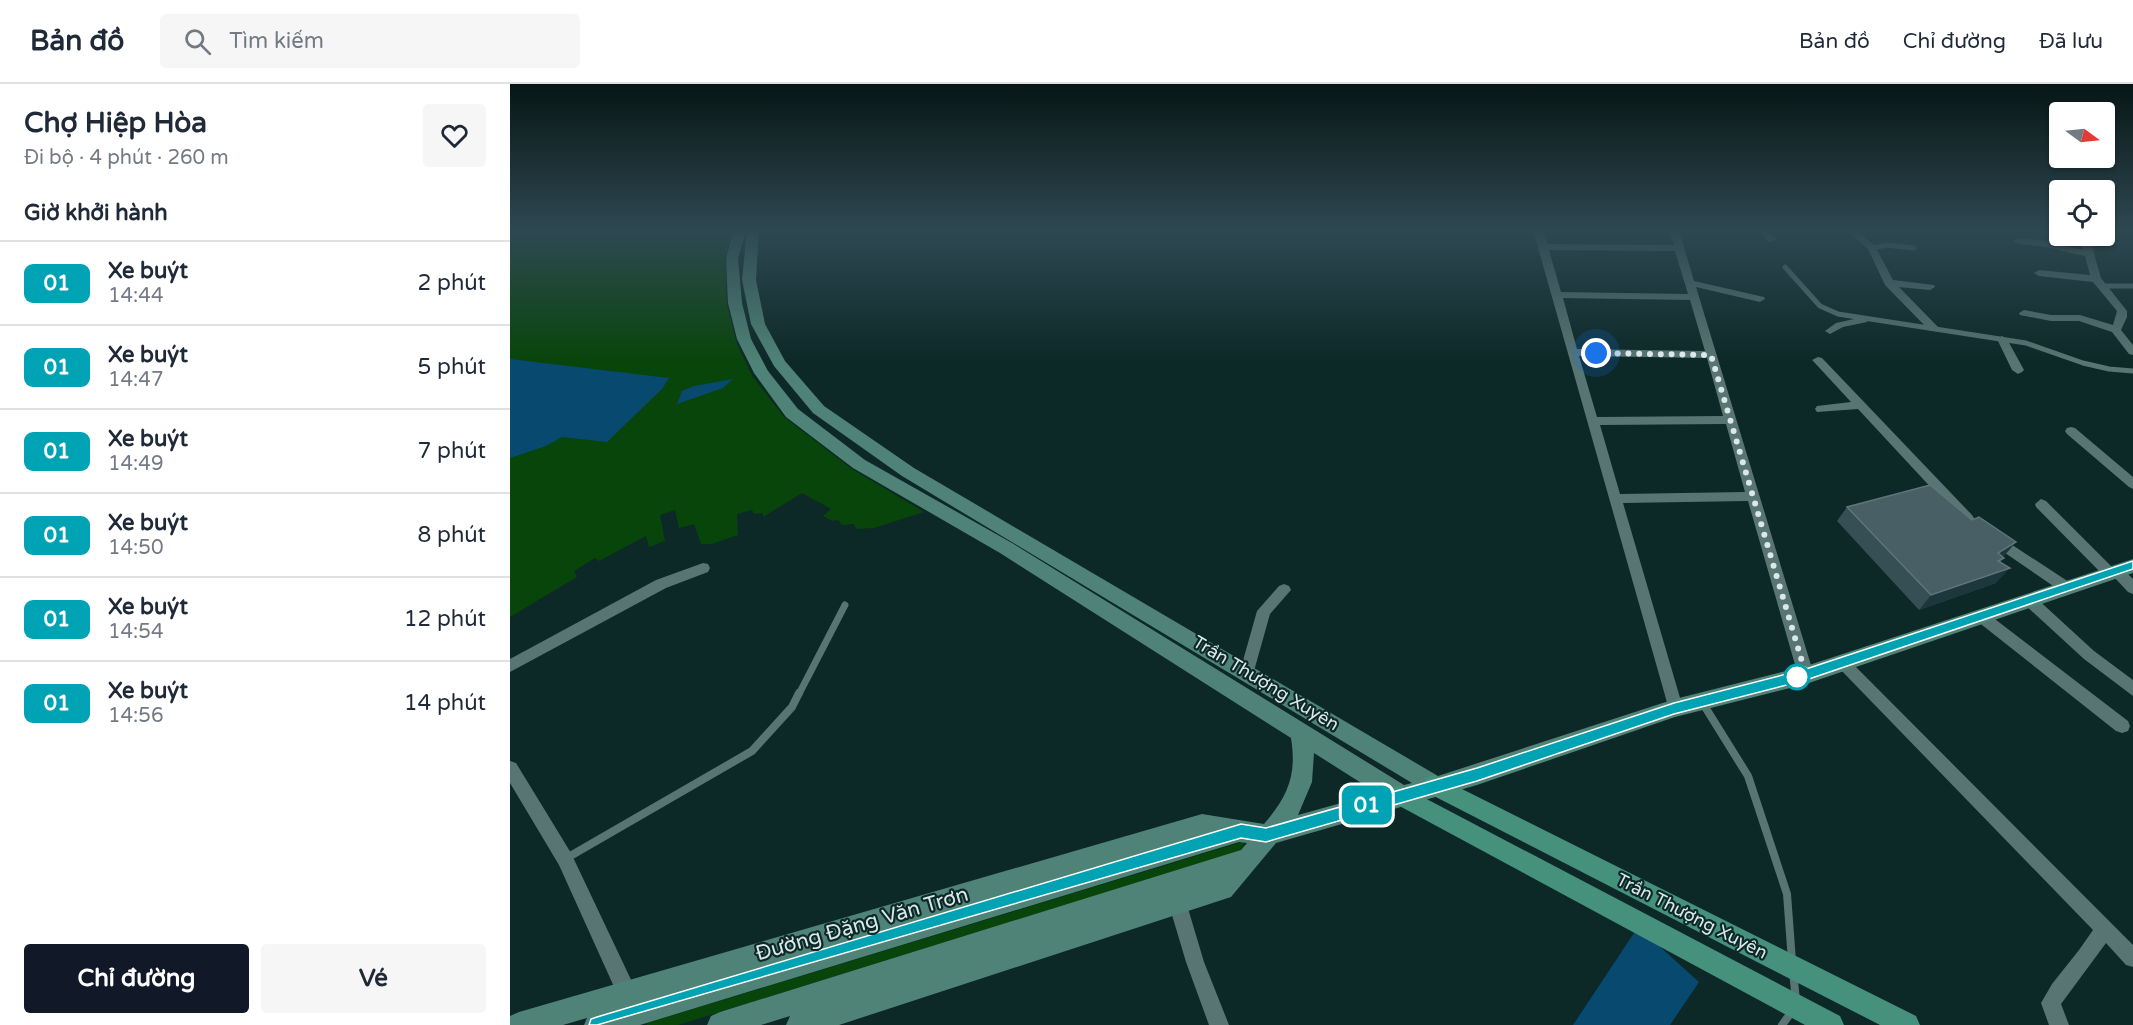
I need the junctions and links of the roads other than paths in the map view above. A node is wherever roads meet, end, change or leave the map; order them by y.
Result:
1 (733, 274) edge
2 (749, 274) edge
3 (1551, 274) edge
4 (1687, 274) edge
5 (1791, 274) edge
6 (1885, 274) edge
7 (2044, 274) edge
8 (2096, 274) edge
9 (1690, 283) junction
10 (1889, 283) junction
11 (2099, 283) junction
12 (2133, 286) edge
13 (1930, 287) dead end
14 (1557, 295) junction
15 (1694, 297) junction
16 (1760, 299) dead end
17 (2024, 313) dead end
18 (1863, 320) junction
19 (1934, 329) junction
20 (2116, 330) junction
21 (1830, 331) dead end
22 (2002, 339) junction
23 (1573, 352) junction
24 (2133, 352) edge
25 (1711, 355) junction
26 (1818, 360) dead end
27 (2018, 370) dead end
28 (2133, 371) edge
29 (1861, 405) junction
30 (1821, 409) dead end
31 (1730, 420) junction
32 (1593, 421) junction
33 (2071, 431) dead end
34 (2133, 484) edge
35 (1753, 496) junction
36 (1615, 499) junction
37 (2041, 504) dead end
38 (703, 568) dead end
39 (2120, 570) edge
40 (2067, 588) junction
41 (2133, 588) edge
42 (1284, 590) dead end
43 (2029, 600) junction
44 (845, 605) dead end
45 (1983, 617) junction
46 (1842, 662) junction
47 (510, 666) edge
48 (1247, 671) junction
49 (1806, 675) junction
50 (2133, 689) edge
51 (1702, 702) junction
52 (1674, 708) junction
53 (2122, 726) dead end
54 (1300, 731) junction
55 (510, 768) edge
56 (1434, 786) junction
57 (1400, 795) junction
58 (1266, 835) junction
59 (565, 860) junction
60 (1245, 860) junction
61 (1178, 904) junction
62 (2105, 930) junction
63 (2133, 958) edge
64 (1793, 967) junction
65 (638, 1004) edge
66 (1789, 1016) edge
67 (519, 1025) edge
68 (597, 1025) edge
69 (720, 1025) edge
70 (799, 1025) edge
71 (1220, 1025) edge
72 (1831, 1025) edge
73 (1907, 1025) edge
74 (2059, 1025) edge

1 - 54 main road, Trần Thượng Xuyên
2 - 48 main road, Trần Thượng Xuyên
3 - 14 street
4 - 9 street
5 - 18 lane
6 - 10 street
7 - 11 street
8 - 11 street
9 - 15 street
9 - 16 street
10 - 13 street
10 - 19 street
11 - 12 lane
11 - 20 street
14 - 15 street
14 - 23 street
15 - 25 street
17 - 20 street
18 - 19 lane
18 - 21 street
19 - 22 lane
20 - 24 street
22 - 27 street
22 - 28 lane
23 - 25 street
23 - 32 street
25 - 31 street
26 - 29 street
29 - 30 street
29 - 40 street
31 - 32 street
31 - 35 street
32 - 36 street
33 - 34 street
35 - 36 street
35 - 49 street
36 - 52 street
37 - 39 street
38 - 47 street
39 - 40 main road, Đường Đặng Văn Trơn
39 - 41 street
40 - 43 main road, Đường Đặng Văn Trơn
42 - 48 street
43 - 45 main road, Đường Đặng Văn Trơn
43 - 50 street
44 - 59 lane
45 - 46 main road, Đường Đặng Văn Trơn
45 - 53 street
46 - 49 main road, Đường Đặng Văn Trơn
46 - 62 street
48 - 56 main road, Trần Thượng Xuyên
49 - 51 main road, Đường Đặng Văn Trơn
51 - 52 main road, Đường Đặng Văn Trơn
51 - 64 lane
52 - 56 main road, Đường Đặng Văn Trơn
54 - 57 main road, Trần Thượng Xuyên
54 - 58 main road
55 - 59 street
56 - 57 main road, Đường Đặng Văn Trơn
56 - 64 main road, Trần Thượng Xuyên
57 - 58 main road, Đường Đặng Văn Trơn
57 - 66 main road, Trần Thượng Xuyên
58 - 60 main road
58 - 65 main road, Đường Đặng Văn Trơn
59 - 65 street
60 - 61 main road
60 - 69 main road
61 - 70 main road
61 - 71 street
62 - 63 street
62 - 74 street
64 - 66 lane
64 - 73 main road, Trần Thượng Xuyên
65 - 67 main road, Đường Đặng Văn Trơn
65 - 68 main road, Đường Đặng Văn Trơn
66 - 72 main road, Trần Thượng Xuyên

